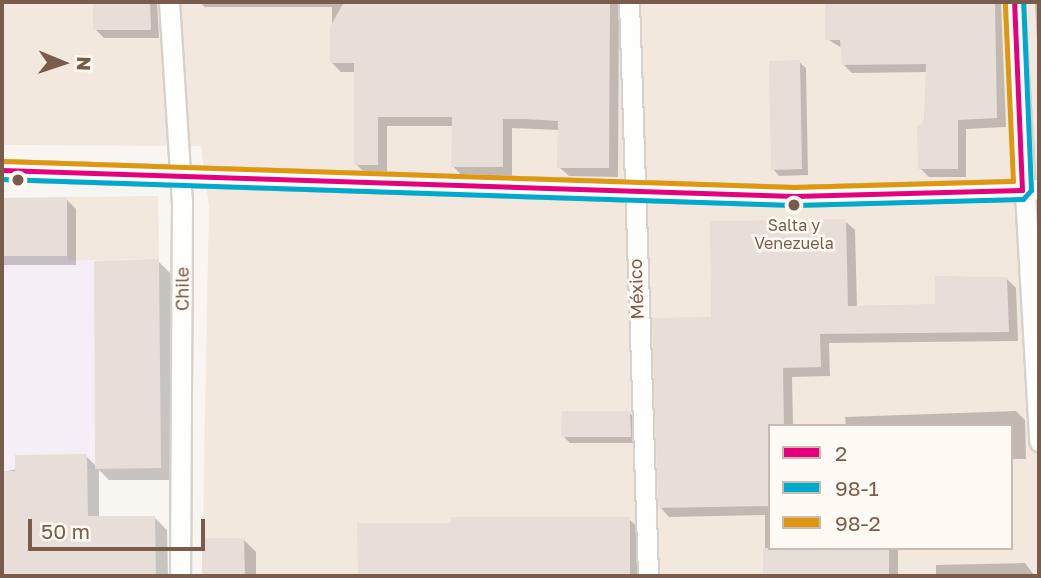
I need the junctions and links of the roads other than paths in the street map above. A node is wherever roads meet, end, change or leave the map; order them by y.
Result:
1 (169, 2) edge
2 (629, 2) edge
3 (1014, 2) edge
4 (2, 170) edge
5 (181, 176) junction
6 (1031, 189) edge
7 (632, 192) junction
8 (1039, 441) edge
9 (180, 576) edge
10 (648, 576) edge

1 - 5 street, Chile
2 - 7 street, México
3 - 6 street
4 - 5 street
5 - 7 street
5 - 9 street, Chile
6 - 7 street
6 - 8 street
7 - 10 street, México

